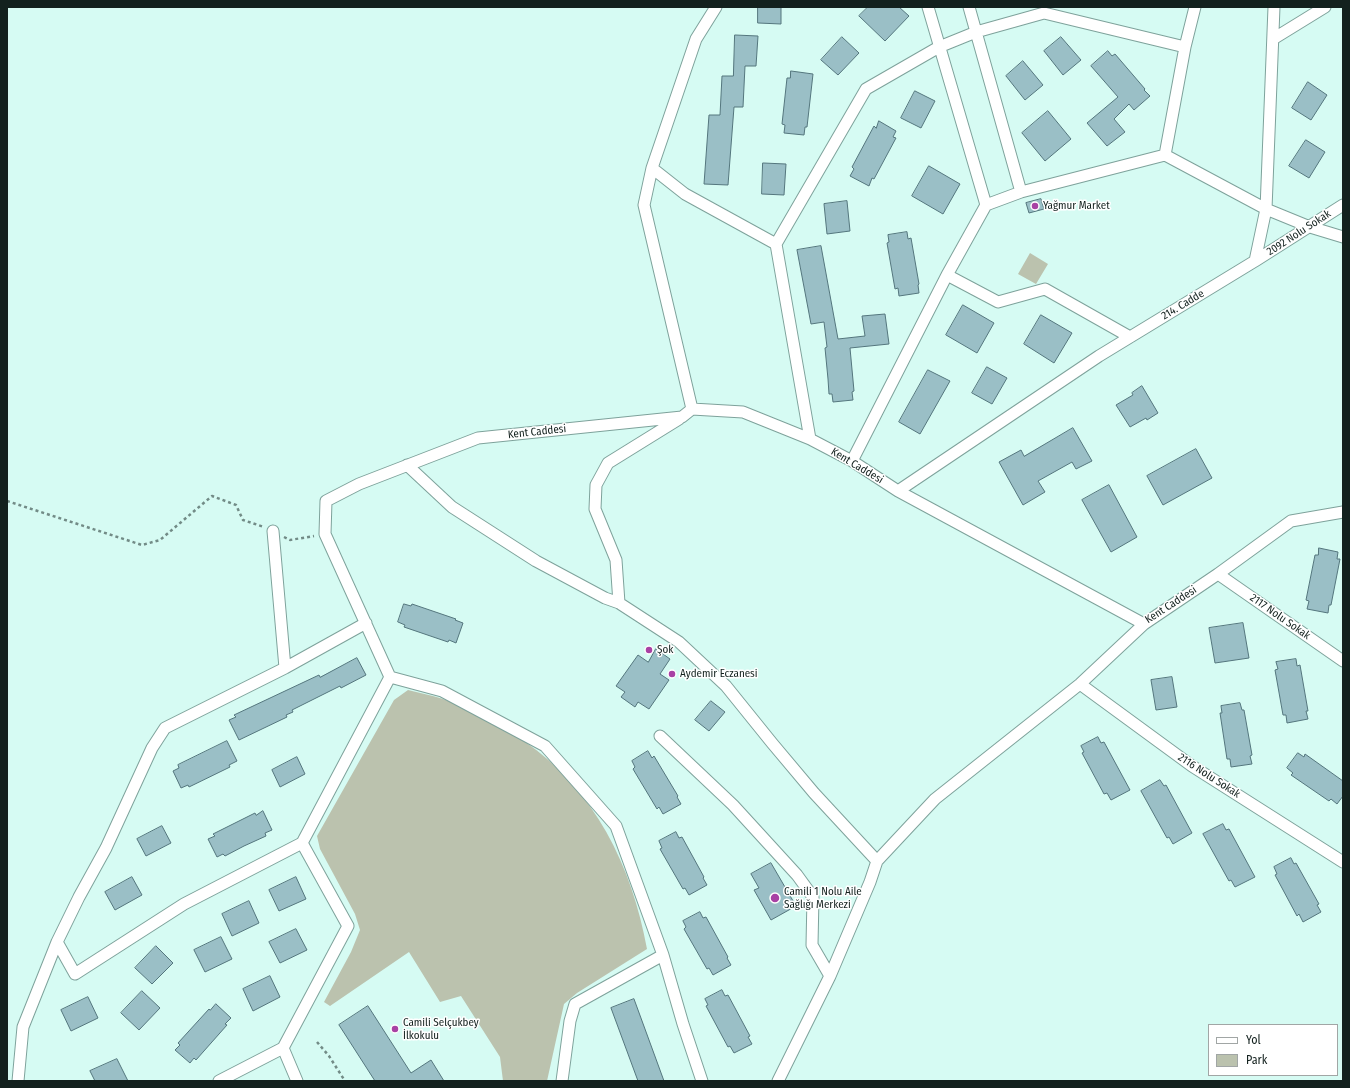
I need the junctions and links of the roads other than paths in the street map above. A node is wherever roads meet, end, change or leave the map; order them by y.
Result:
1 (716, 7) edge
2 (928, 7) edge
3 (969, 7) edge
4 (1195, 7) edge
5 (1274, 7) edge
6 (1325, 7) edge
7 (976, 32) junction
8 (1272, 39) junction
9 (939, 48) junction
10 (1185, 48) junction
11 (1165, 155) junction
12 (652, 168) junction
13 (1021, 192) junction
14 (986, 205) junction
15 (1343, 205) edge
16 (1266, 209) junction
17 (1310, 228) junction
18 (1343, 237) edge
19 (776, 244) junction
20 (1256, 261) junction
21 (947, 276) junction
22 (1130, 337) junction
23 (692, 409) junction
24 (682, 417) junction
25 (810, 439) junction
26 (852, 462) junction
27 (407, 465) junction
28 (898, 490) junction
29 (1343, 512) edge
30 (273, 530) road end
31 (1218, 574) junction
32 (619, 603) junction
33 (366, 623) junction
34 (1144, 624) junction
35 (1343, 661) edge
36 (285, 668) junction
37 (390, 676) junction
38 (1080, 684) junction
39 (660, 736) dead end
40 (302, 843) junction
41 (877, 861) junction
42 (1343, 862) edge
43 (57, 942) junction
44 (663, 955) junction
45 (830, 976) junction
46 (283, 1048) junction
47 (18, 1081) edge
48 (219, 1081) edge
49 (298, 1081) edge
50 (562, 1081) edge
51 (702, 1081) edge
52 (778, 1081) edge

1 - 12 street
2 - 9 street
3 - 7 street
4 - 10 street
5 - 8 street
6 - 8 street
7 - 9 street
7 - 10 street
7 - 13 street
8 - 16 street
9 - 14 street
9 - 19 street
10 - 11 street
11 - 13 street
11 - 16 street
12 - 19 street
12 - 23 street
13 - 14 street
14 - 21 street
15 - 17 street, 2092 Nolu Sokak
16 - 17 street
16 - 20 street
17 - 18 street
17 - 20 street, 2092 Nolu Sokak
19 - 25 street
20 - 22 street, 214. Cadde
21 - 22 street
21 - 26 street
22 - 28 street, 214. Cadde
23 - 24 street
23 - 25 street, Kent Caddesi
24 - 27 street, Kent Caddesi
24 - 32 street
25 - 26 street, Kent Caddesi
26 - 28 street, Kent Caddesi
27 - 32 street
27 - 33 street, Kent Caddesi
28 - 34 street, Kent Caddesi
29 - 31 street, Kent Caddesi
30 - 36 street
31 - 34 street, Kent Caddesi
31 - 35 street, 2117 Nolu Sokak
32 - 41 street
33 - 36 street
33 - 37 street
34 - 38 street
36 - 43 street
37 - 40 street
37 - 44 street
38 - 41 street
38 - 42 street, 2116 Nolu Sokak
39 - 45 street
40 - 43 street
40 - 46 street
41 - 45 street
43 - 47 street
44 - 50 street
44 - 51 street
45 - 52 street
46 - 48 street
46 - 49 street

